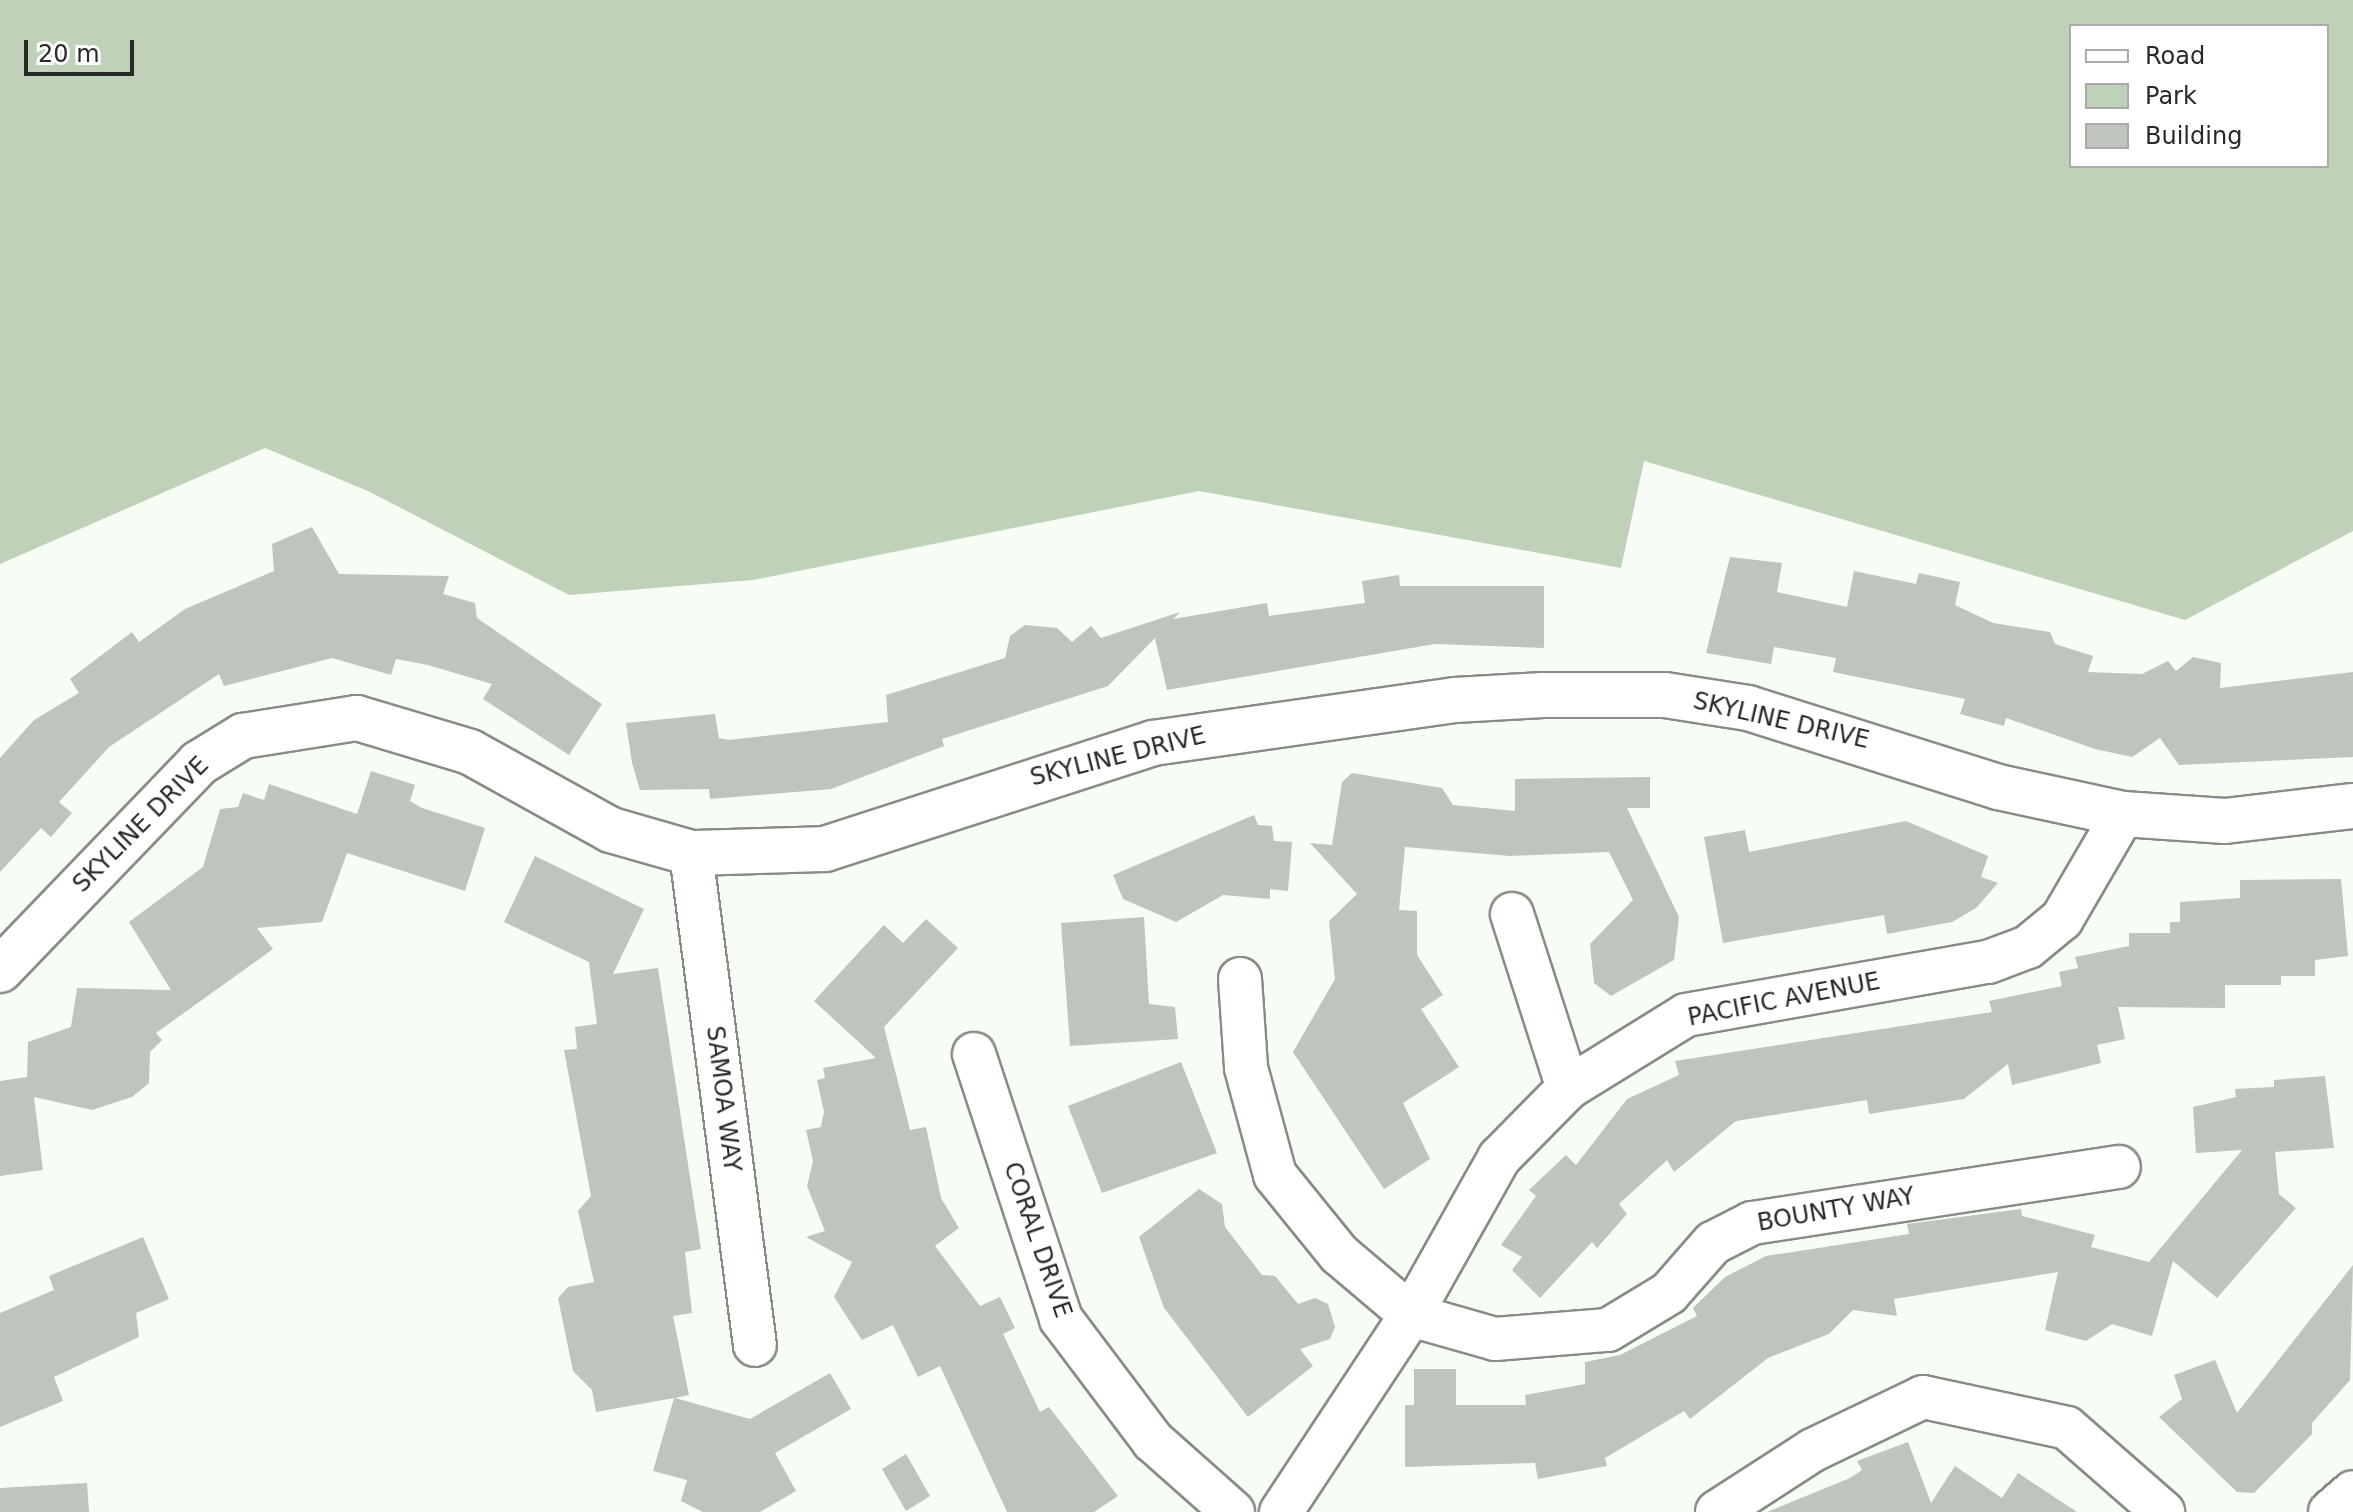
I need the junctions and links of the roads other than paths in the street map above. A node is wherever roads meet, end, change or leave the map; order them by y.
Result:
1 (2353, 806) edge
2 (2123, 814) junction
3 (691, 853) junction
4 (1512, 914) dead end
5 (0, 970) edge
6 (1240, 979) dead end
7 (974, 1054) dead end
8 (1568, 1088) junction
9 (2119, 1167) dead end
10 (1411, 1315) junction
11 (755, 1345) dead end
12 (2353, 1492) edge
13 (1233, 1512) edge
14 (1281, 1512) edge
15 (1717, 1512) edge
16 (2163, 1512) edge
17 (2330, 1512) edge

1 - 2 street, SKYLINE DRIVE
2 - 3 street, SKYLINE DRIVE
2 - 8 street, PACIFIC AVENUE
3 - 5 street, SKYLINE DRIVE
3 - 11 street, SAMOA WAY
4 - 8 street
6 - 10 street, BOUNTY WAY
7 - 13 street, CORAL DRIVE
8 - 10 street, PACIFIC AVENUE
9 - 10 street, BOUNTY WAY
10 - 14 street, PACIFIC AVENUE
12 - 17 street
15 - 16 street

